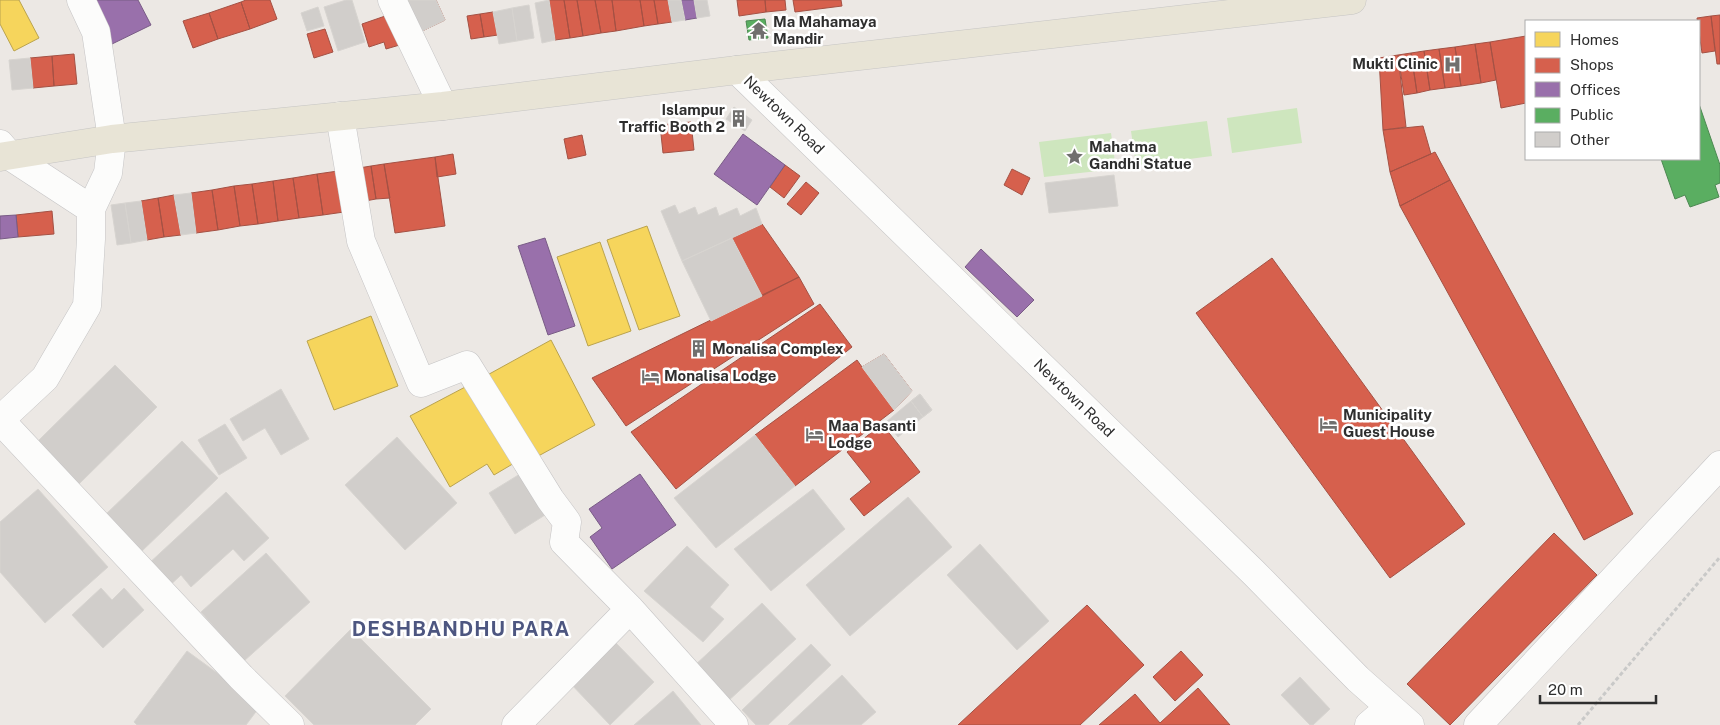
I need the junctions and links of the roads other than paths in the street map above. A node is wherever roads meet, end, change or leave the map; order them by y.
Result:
1 (81, 0) edge
2 (392, 0) edge
3 (1352, 0) edge
4 (1222, 7) edge
5 (737, 70) junction
6 (443, 106) junction
7 (340, 116) junction
8 (112, 139) junction
9 (3, 153) edge
10 (91, 209) junction
11 (1720, 465) edge
12 (630, 609) junction
13 (1379, 716) edge
14 (290, 725) edge
15 (516, 725) edge
16 (734, 725) edge
17 (1410, 725) edge
18 (1478, 725) edge

1 - 8 street
2 - 6 street
3 - 4 main road
4 - 5 main road
5 - 6 main road
5 - 13 street, Newtown Road
6 - 7 main road
7 - 8 main road
7 - 12 street
8 - 9 main road
8 - 10 street
9 - 10 street
10 - 14 street
11 - 18 street
12 - 15 street
12 - 16 street
13 - 17 street, Newtown Road

